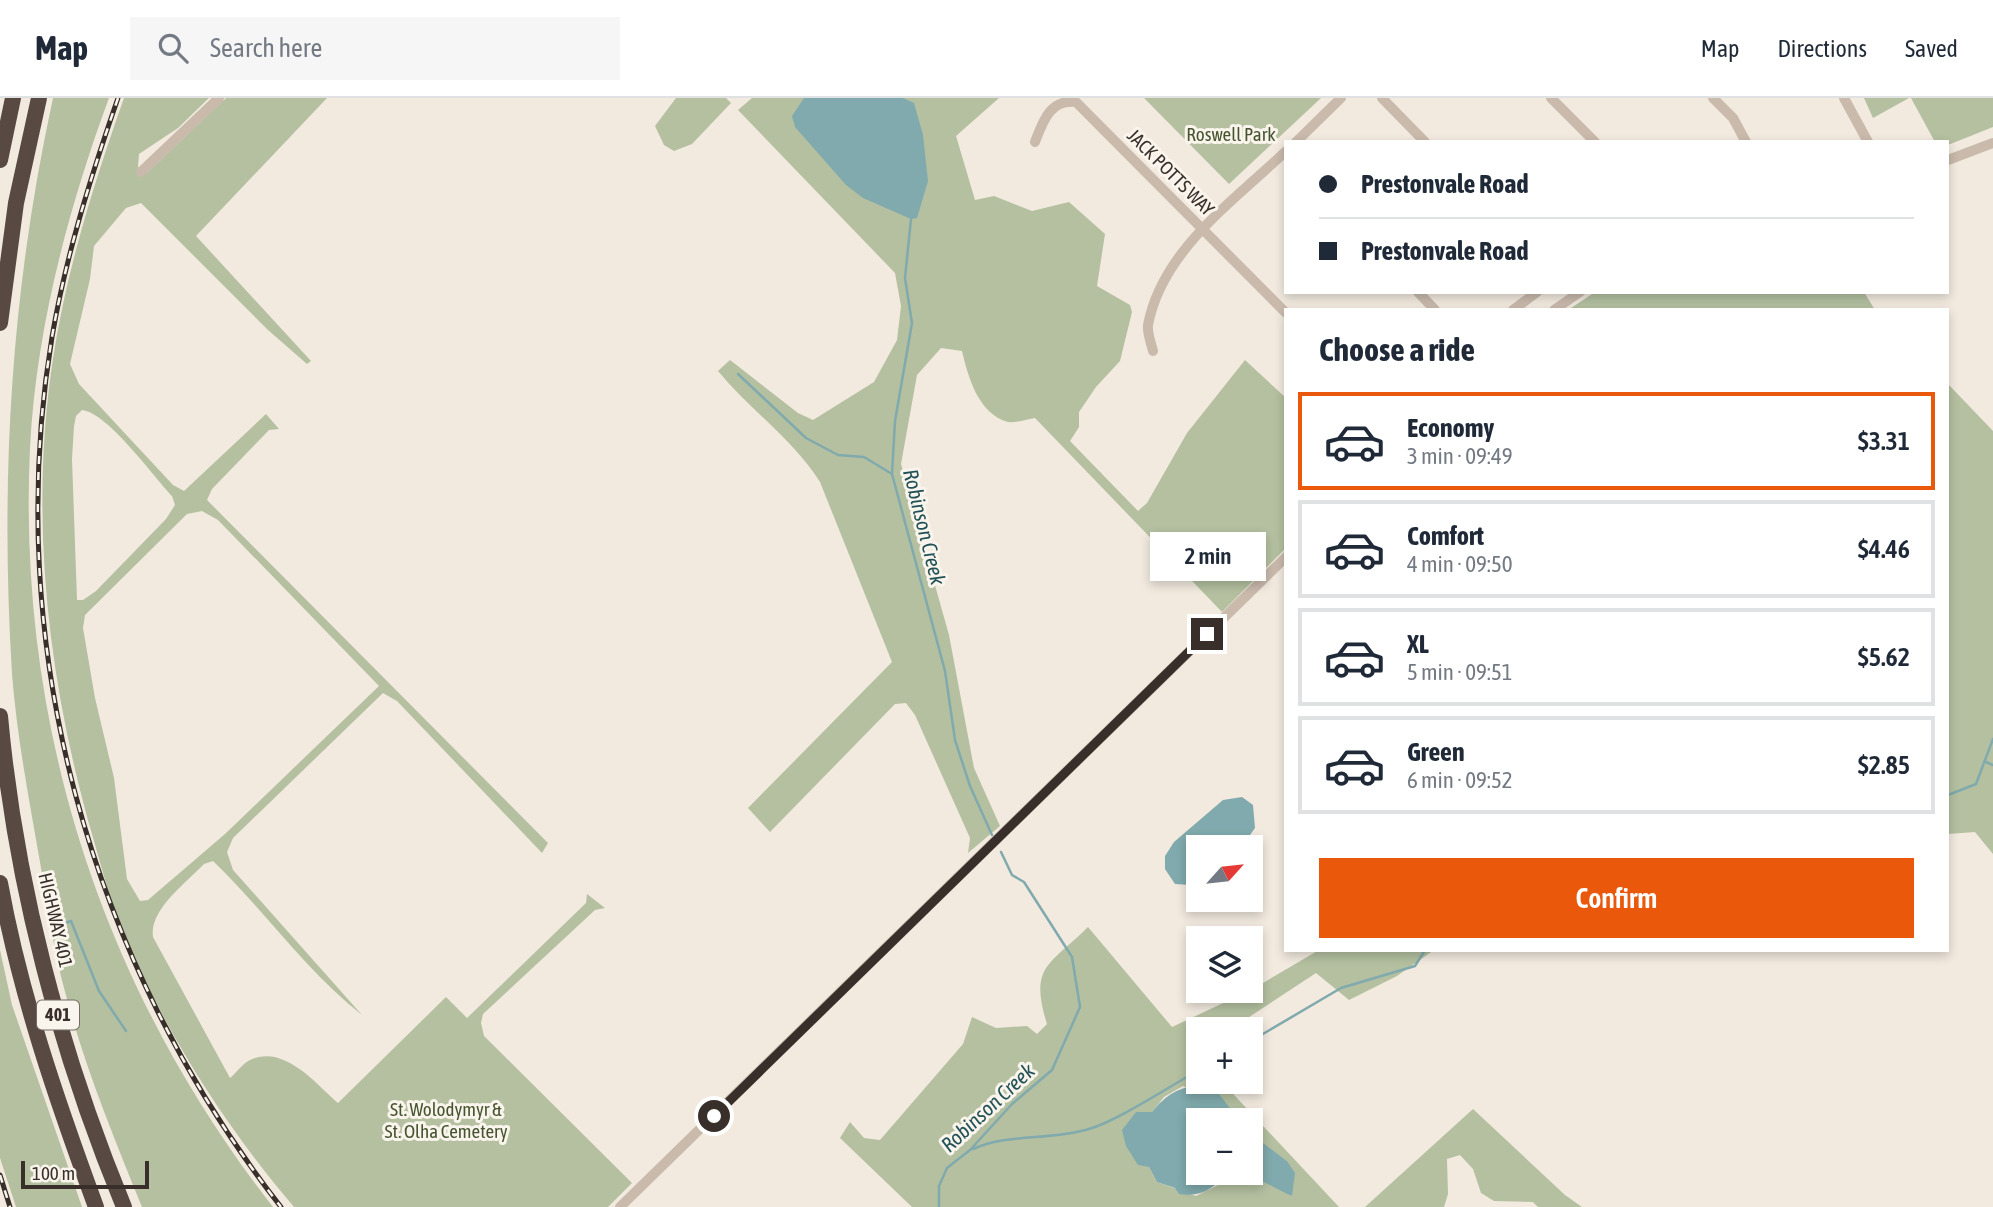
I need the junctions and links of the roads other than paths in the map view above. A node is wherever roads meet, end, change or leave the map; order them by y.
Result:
1 (13, 98) edge
2 (39, 98) edge
3 (219, 98) edge
4 (1341, 98) edge
5 (1382, 98) edge
6 (1551, 98) edge
7 (1713, 98) edge
8 (1844, 98) edge
9 (1298, 140) edge
10 (1423, 140) edge
11 (1593, 140) edge
12 (1745, 140) edge
13 (1867, 140) edge
14 (1035, 142) dead end
15 (1993, 143) edge
16 (1284, 156) edge
17 (0, 160) edge
18 (1949, 160) edge
19 (141, 172) dead end
20 (1203, 229) junction
21 (1420, 294) edge
22 (1534, 294) edge
23 (1577, 294) edge
24 (1433, 308) edge
25 (1516, 308) edge
26 (1557, 308) edge
27 (1284, 311) edge
28 (0, 323) edge
29 (1153, 351) dead end
30 (1284, 559) edge
31 (0, 716) edge
32 (0, 883) edge
33 (96, 1207) edge
34 (124, 1207) edge
35 (620, 1207) edge

1 - 17 highway
2 - 28 highway
3 - 19 street
4 - 9 street
5 - 10 street
6 - 11 street
7 - 12 street
8 - 13 street
14 - 20 street, JACK POTTS WAY
15 - 18 street
16 - 20 street
20 - 27 street, JACK POTTS WAY
20 - 29 street
21 - 24 street
22 - 25 street
23 - 26 street
30 - 35 street
31 - 34 highway, HIGHWAY 401 / 401
32 - 33 highway, 401

